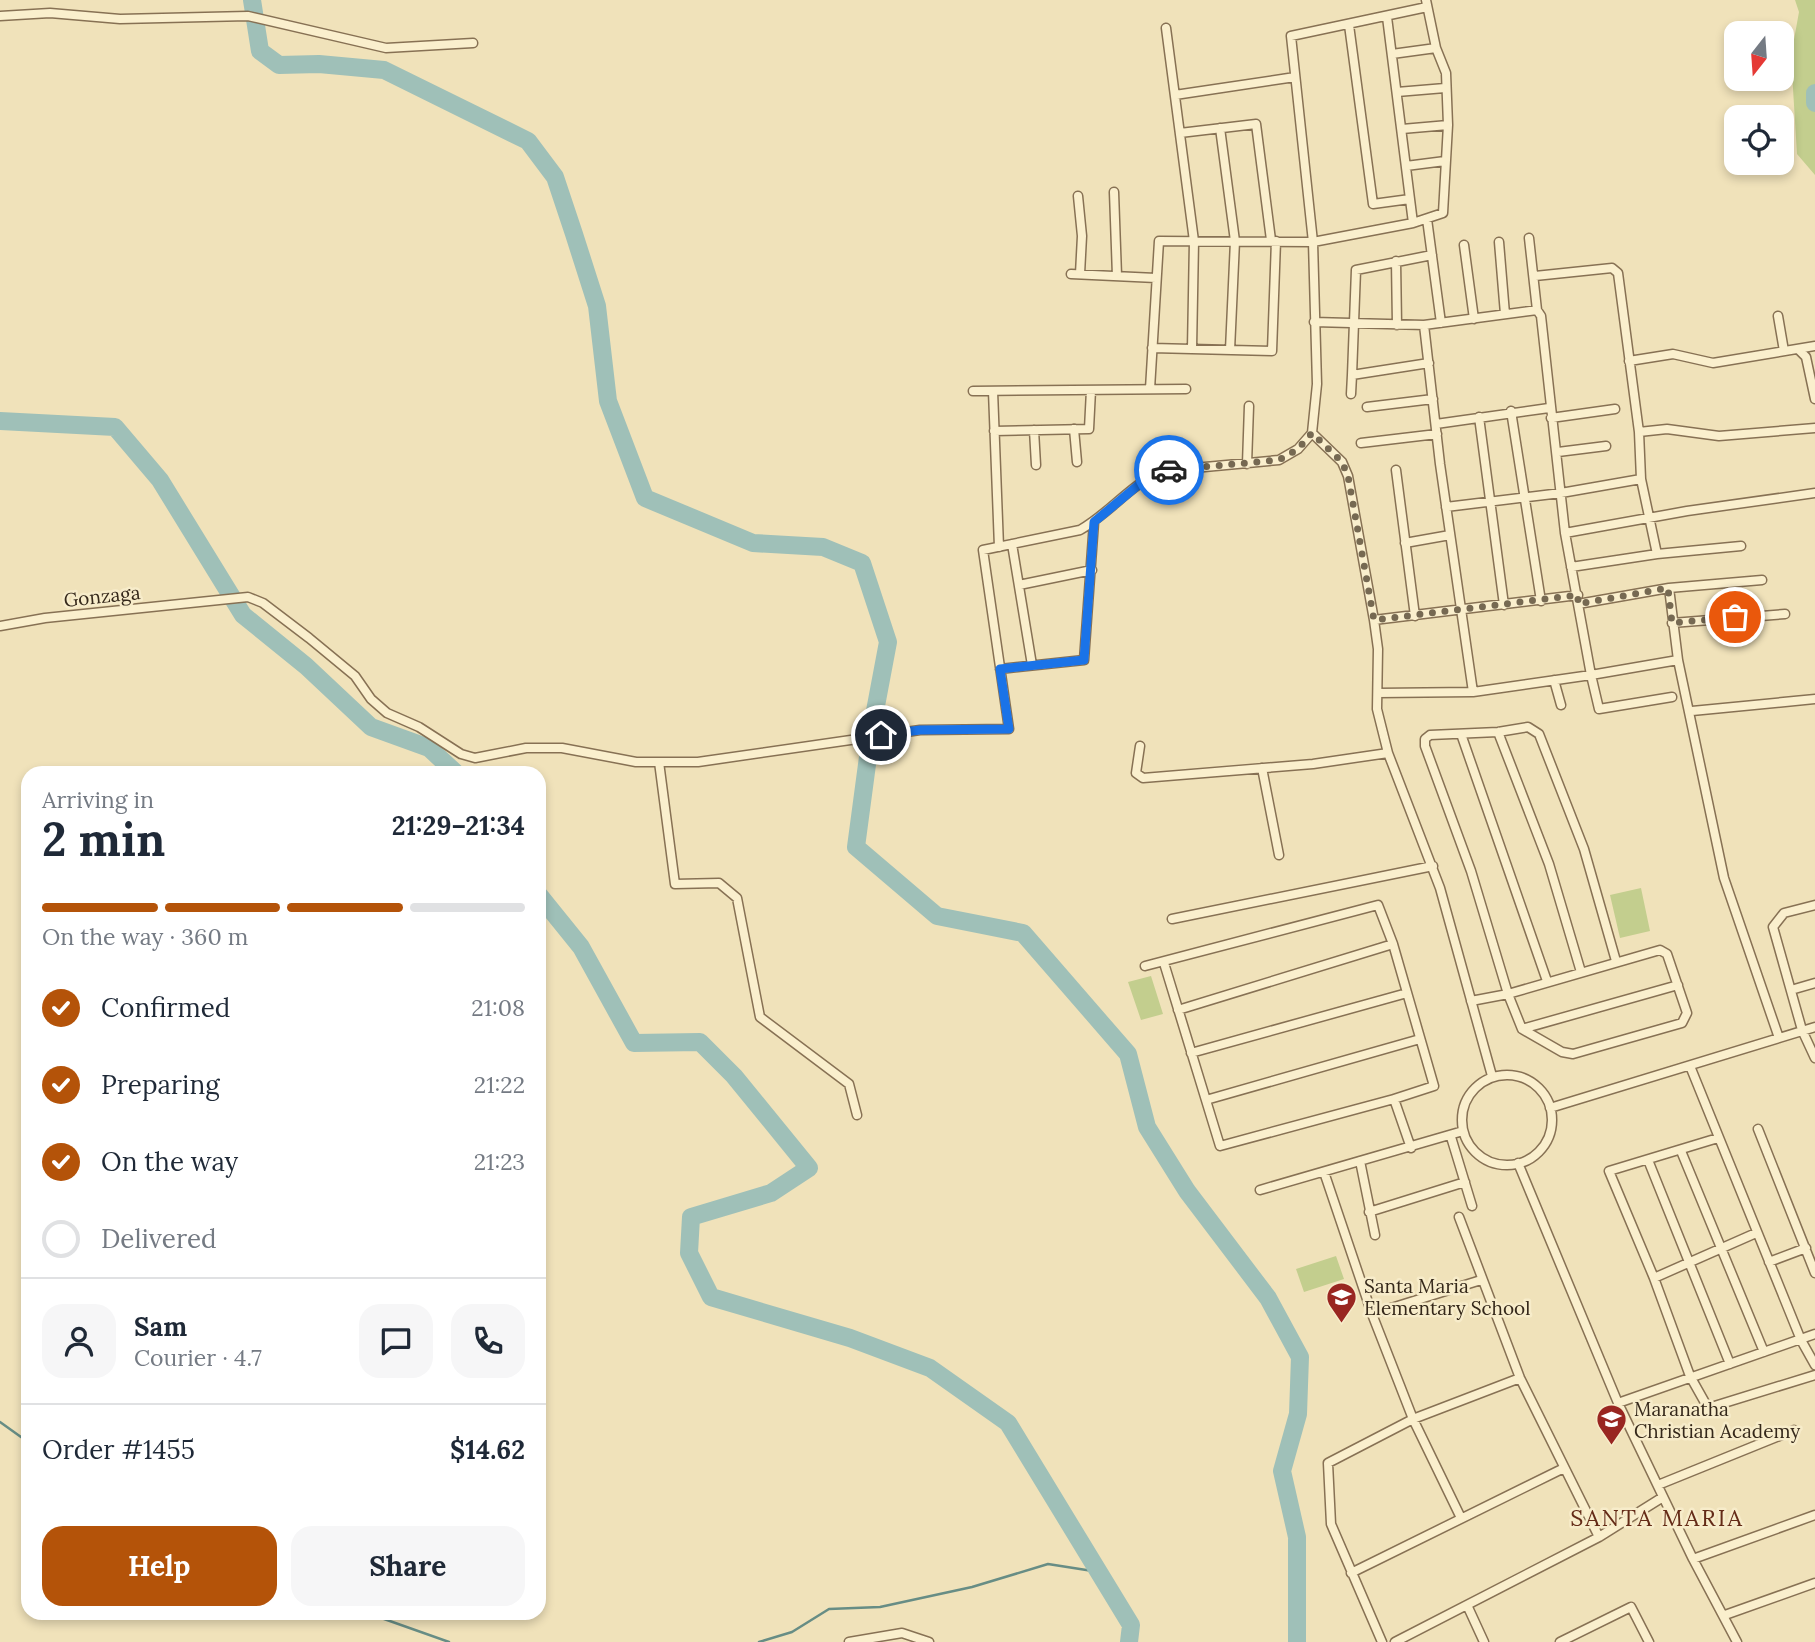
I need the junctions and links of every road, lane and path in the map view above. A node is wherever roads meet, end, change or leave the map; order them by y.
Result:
1 (1426, 4) edge
2 (0, 16) edge
3 (1387, 17) junction
4 (1349, 25) junction
5 (1166, 28) dead end
6 (473, 43) dead end
7 (1436, 48) junction
8 (1392, 54) junction
9 (1295, 77) junction
10 (1445, 88) junction
11 (1397, 92) junction
12 (1175, 95) junction
13 (1448, 125) junction
14 (1220, 128) junction
15 (1402, 129) junction
16 (1180, 133) junction
17 (1445, 161) junction
18 (1406, 166) junction
19 (1114, 192) dead end
20 (1077, 196) dead end
21 (1410, 199) junction
22 (1427, 219) junction
23 (1413, 223) junction
24 (1529, 237) dead end
25 (1194, 241) junction
26 (1235, 241) junction
27 (1274, 241) junction
28 (1313, 242) junction
29 (1499, 242) dead end
30 (1464, 245) dead end
31 (1432, 255) junction
32 (1396, 261) junction
33 (1118, 276) junction
34 (1535, 276) junction
35 (1156, 278) junction
36 (1537, 310) junction
37 (1506, 314) junction
38 (1778, 316) dead end
39 (1474, 319) junction
40 (1314, 322) junction
41 (1441, 323) junction
42 (1354, 325) junction
43 (1397, 325) junction
44 (1424, 325) junction
45 (1815, 346) edge
46 (1152, 348) junction
47 (1192, 349) junction
48 (1798, 349) junction
49 (1230, 350) junction
50 (1784, 351) junction
51 (1629, 361) junction
52 (1429, 363) junction
53 (1352, 374) junction
54 (1150, 389) junction
55 (1186, 389) dead end
56 (1090, 390) junction
57 (973, 391) dead end
58 (993, 391) junction
59 (1352, 394) dead end
60 (1433, 399) junction
61 (1815, 400) edge
62 (1249, 406) dead end
63 (1367, 407) dead end
64 (1549, 408) junction
65 (1615, 409) dead end
66 (1511, 411) junction
67 (1479, 417) junction
68 (1551, 418) junction
69 (1436, 424) junction
70 (1815, 428) edge
71 (1074, 429) junction
72 (994, 430) junction
73 (1034, 430) junction
74 (1639, 432) junction
75 (1312, 433) junction
76 (1437, 433) junction
77 (1361, 443) dead end
78 (1606, 446) dead end
79 (1558, 452) junction
80 (1077, 462) dead end
81 (1247, 464) junction
82 (1036, 465) dead end
83 (1396, 470) dead end
84 (1641, 480) junction
85 (1561, 493) junction
86 (1815, 493) edge
87 (1524, 497) junction
88 (1490, 502) junction
89 (1446, 506) junction
90 (1650, 517) junction
91 (1094, 522) junction
92 (1564, 533) junction
93 (1450, 535) junction
94 (1405, 543) junction
95 (1012, 544) junction
96 (1741, 546) dead end
97 (999, 547) junction
98 (1657, 554) junction
99 (1571, 567) junction
100 (1092, 570) junction
101 (1762, 580) dead end
102 (1019, 585) junction
103 (1668, 588) junction
104 (1578, 599) junction
105 (1541, 601) junction
106 (1504, 605) junction
107 (1462, 610) junction
108 (1785, 614) dead end
109 (1415, 617) junction
110 (1374, 620) junction
111 (1672, 623) junction
112 (0, 626) edge
113 (1678, 660) junction
114 (1032, 665) junction
115 (1000, 669) junction
116 (1591, 675) junction
117 (1554, 680) junction
118 (1474, 692) junction
119 (1378, 693) junction
120 (1672, 697) dead end
121 (1815, 699) edge
122 (1561, 705) dead end
123 (1692, 711) junction
124 (1498, 732) junction
125 (1461, 734) junction
126 (1140, 746) dead end
127 (1388, 752) junction
128 (659, 762) junction
129 (1262, 768) junction
130 (1279, 855) dead end
131 (1433, 866) junction
132 (1815, 905) edge
133 (1172, 919) dead end
134 (1393, 944) junction
135 (1616, 961) junction
136 (1164, 963) junction
137 (1145, 966) dead end
138 (1581, 972) junction
139 (1547, 981) junction
140 (1815, 983) edge
141 (1678, 985) junction
142 (1791, 989) junction
143 (1407, 993) junction
144 (1508, 994) junction
145 (1471, 1001) junction
146 (1178, 1010) junction
147 (1815, 1027) edge
148 (1522, 1029) junction
149 (1802, 1030) junction
150 (1779, 1038) junction
151 (1420, 1039) junction
152 (1191, 1053) junction
153 (1815, 1058) edge
154 (1690, 1066) junction
155 (1492, 1076) junction
156 (1394, 1099) junction
157 (1206, 1100) junction
158 (1550, 1108) junction
159 (857, 1115) dead end
160 (1758, 1129) dead end
161 (1463, 1131) junction
162 (1451, 1137) junction
163 (1718, 1138) junction
164 (1410, 1147) junction
165 (1681, 1151) junction
166 (1648, 1160) junction
167 (1360, 1161) junction
168 (1518, 1163) junction
169 (1324, 1172) junction
170 (1465, 1182) junction
171 (1260, 1190) dead end
172 (1472, 1206) dead end
173 (1369, 1212) junction
174 (1459, 1217) dead end
175 (1756, 1233) junction
176 (1374, 1235) dead end
177 (1806, 1248) junction
178 (1721, 1249) junction
179 (1769, 1262) junction
180 (1690, 1263) junction
181 (1815, 1273) edge
182 (1654, 1278) junction
183 (1481, 1280) junction
184 (1372, 1314) junction
185 (1815, 1334) edge
186 (1801, 1340) junction
187 (1763, 1352) junction
188 (1730, 1364) junction
189 (1815, 1365) edge
190 (1815, 1375) edge
191 (1690, 1376) junction
192 (1520, 1378) junction
193 (1618, 1404) junction
194 (1413, 1419) junction
195 (1794, 1430) dead end
196 (1564, 1468) junction
197 (1658, 1485) junction
198 (1664, 1497) junction
199 (1815, 1515) edge
200 (1461, 1518) junction
201 (1599, 1537) junction
202 (1693, 1559) junction
203 (1351, 1573) junction
204 (1815, 1583) edge
205 (1467, 1605) junction
206 (1725, 1615) junction
207 (907, 1639) edge
208 (875, 1640) edge
209 (849, 1642) edge
210 (929, 1642) edge
211 (1382, 1642) edge
212 (1395, 1642) edge
213 (1484, 1642) edge
214 (1560, 1642) edge
215 (1649, 1642) edge
216 (1737, 1642) edge

1 - 3 street
1 - 7 street
2 - 6 street
3 - 4 street
3 - 8 street
4 - 9 street
4 - 21 street
5 - 12 street
7 - 8 street
7 - 10 street
8 - 11 street
9 - 12 street
9 - 28 street
10 - 11 street
10 - 13 street
11 - 15 street
12 - 16 street
13 - 15 street
13 - 17 street
14 - 16 street
14 - 26 street
14 - 27 street
15 - 18 street
16 - 25 street
17 - 18 street
17 - 22 street
18 - 21 street
19 - 33 street
20 - 33 street
21 - 23 street
22 - 23 street
22 - 31 street
23 - 28 street
24 - 34 street
25 - 26 street
25 - 35 street
25 - 47 street
26 - 27 street
26 - 49 street
27 - 28 street
27 - 49 street
28 - 40 street
29 - 37 street
30 - 39 street
31 - 32 street
31 - 41 street
32 - 42 street
32 - 43 street
33 - 35 street
34 - 36 street
34 - 51 street
35 - 46 street
36 - 37 street
36 - 64 street
37 - 39 street
38 - 50 street
39 - 41 street
40 - 42 street
40 - 75 street
41 - 44 street
42 - 43 street
42 - 53 street
43 - 44 street
44 - 52 street
45 - 48 street
46 - 47 street
46 - 54 street
47 - 49 street
48 - 50 street
48 - 61 street
50 - 51 street
51 - 74 street
52 - 53 street
52 - 60 street
53 - 59 street
54 - 55 street
54 - 56 street
56 - 58 street
56 - 71 street
57 - 58 street
58 - 72 street
60 - 63 street
60 - 69 street
62 - 81 street
64 - 66 street
64 - 68 street
65 - 68 street
66 - 67 street
66 - 87 street
67 - 69 street
67 - 88 street
68 - 79 street
69 - 76 street
70 - 74 street
71 - 73 street
71 - 80 street
72 - 73 street
72 - 97 street
73 - 82 street
74 - 84 street
75 - 81 street
75 - 110 street
76 - 77 street
76 - 89 street
78 - 79 street
79 - 85 street
81 - 91 street
83 - 94 street
84 - 85 street
84 - 90 street
85 - 87 street
85 - 92 street
86 - 90 street
87 - 88 street
87 - 105 street
88 - 89 street
88 - 106 street
89 - 93 street
90 - 92 street
90 - 98 street
91 - 95 street
91 - 100 street
92 - 99 street
93 - 94 street
93 - 107 street
94 - 109 street
95 - 97 street
95 - 102 street
96 - 98 street
97 - 115 street
98 - 99 street
99 - 104 street
100 - 102 street
100 - 114 street
101 - 103 street
102 - 114 street
103 - 104 street
103 - 111 street
104 - 105 street
104 - 116 street
105 - 106 street
106 - 107 street
107 - 109 street
107 - 118 street
108 - 111 street
109 - 110 street
110 - 119 street
111 - 113 street
112 - 128 street, Gonzaga
113 - 116 street
113 - 123 street
114 - 115 street
115 - 128 street
116 - 117 street
116 - 120 street
117 - 118 street
117 - 122 street
118 - 119 street
119 - 127 street
121 - 123 street
123 - 150 street
124 - 125 street
124 - 135 street
124 - 138 street
125 - 139 street
125 - 144 street
126 - 129 street
127 - 129 street
127 - 131 street
128 - 159 street
129 - 130 street
131 - 133 street
131 - 145 street
132 - 142 street
134 - 136 street
134 - 143 street
134 - 146 street
135 - 138 street
135 - 141 street
136 - 137 street
136 - 146 street
138 - 139 street
139 - 144 street
140 - 142 street
141 - 148 street
141 - 148 street
142 - 149 street
143 - 151 street
143 - 152 street
144 - 145 street
144 - 148 street
145 - 155 street
146 - 152 street
147 - 149 street
149 - 150 street
149 - 153 street
150 - 154 street
151 - 156 street
151 - 157 street
152 - 157 street
154 - 158 street
154 - 163 street
155 - 158 street
155 - 161 street
156 - 157 street
156 - 164 street
158 - 168 street
160 - 177 street
161 - 162 street
161 - 168 street
162 - 164 street
162 - 170 street
163 - 165 street
163 - 175 street
164 - 167 street
165 - 166 street
165 - 178 street
166 - 180 street
166 - 182 street
167 - 169 street
167 - 173 street
168 - 193 street
169 - 171 street
169 - 184 street
170 - 172 street
170 - 173 street
173 - 176 street
174 - 183 street
175 - 178 street
175 - 179 street
177 - 179 street
177 - 181 street
178 - 180 street
178 - 187 street
179 - 186 street
180 - 182 street
180 - 188 street
182 - 191 street
183 - 184 street
183 - 192 street
184 - 194 street
185 - 186 street
186 - 187 street
186 - 189 street
187 - 188 street
188 - 191 street
190 - 191 street
191 - 193 street
192 - 194 street
192 - 196 street
193 - 197 street
194 - 200 street
194 - 203 street
195 - 197 street
196 - 200 street
196 - 201 street
197 - 198 street
198 - 201 street
198 - 202 street
199 - 202 street
200 - 203 street
201 - 205 street
202 - 206 street
203 - 211 street
204 - 206 street
205 - 212 street
205 - 213 street
206 - 216 street
207 - 208 street
207 - 210 street
208 - 209 street
214 - 215 street

